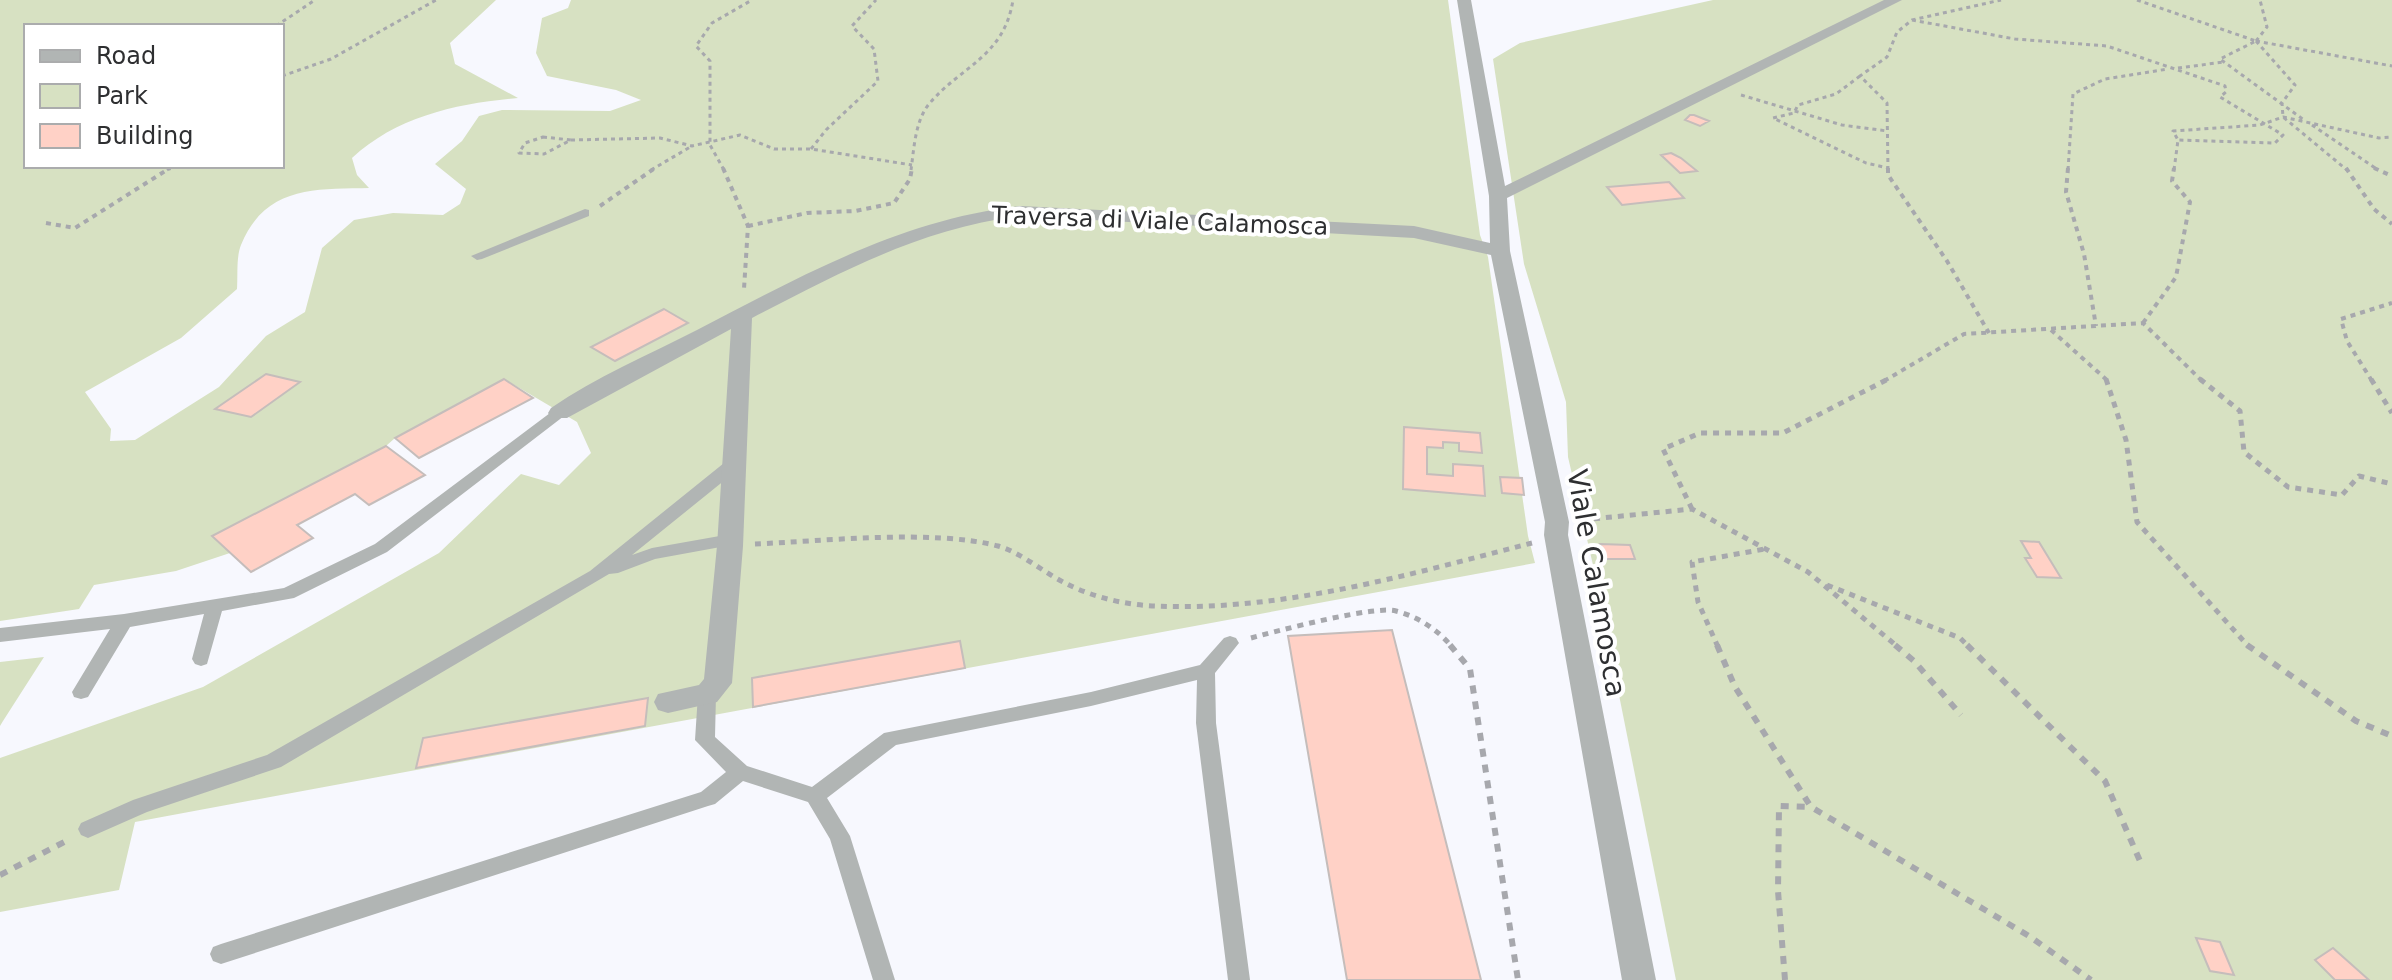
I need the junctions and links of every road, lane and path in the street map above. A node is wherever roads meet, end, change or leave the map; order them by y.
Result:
1 (315, 0) edge
2 (436, 0) edge
3 (752, 0) edge
4 (876, 0) edge
5 (1013, 0) edge
6 (1464, 0) edge
7 (1895, 0) edge
8 (2001, 0) edge
9 (2137, 0) edge
10 (2260, 0) edge
11 (2147, 1) edge
12 (1912, 20) junction
13 (279, 24) edge
14 (2256, 41) junction
15 (2224, 62) junction
16 (2392, 66) edge
17 (2172, 68) junction
18 (284, 75) edge
19 (1860, 76) junction
20 (1714, 89) junction
21 (2282, 103) junction
22 (1794, 113) junction
23 (2283, 117) junction
24 (2307, 122) junction
25 (2265, 123) junction
26 (1887, 131) junction
27 (2392, 137) edge
28 (709, 139) junction
29 (571, 140) junction
30 (2178, 140) junction
31 (692, 146) junction
32 (811, 149) junction
33 (912, 165) junction
34 (169, 168) edge
35 (1888, 168) junction
36 (2392, 176) edge
37 (1498, 196) junction
38 (585, 213) joint
39 (46, 223) dead end
40 (2392, 224) edge
41 (748, 226) junction
42 (1500, 251) junction
43 (477, 256) dead end
44 (2392, 303) edge
45 (742, 314) junction
46 (2143, 323) junction
47 (2096, 326) junction
48 (2050, 329) junction
49 (1989, 333) junction
50 (559, 413) joint
51 (2392, 413) edge
52 (735, 463) junction
53 (2392, 484) edge
54 (1692, 509) junction
55 (1557, 529) junction
56 (731, 543) junction
57 (1765, 549) junction
58 (596, 575) junction
59 (1822, 584) junction
60 (214, 608) junction
61 (124, 621) junction
62 (0, 635) edge
63 (1230, 643) joint
64 (201, 659) dead end
65 (1206, 671) junction
66 (81, 692) dead end
67 (707, 694) junction
68 (668, 702) dead end
69 (1961, 715) dead end
70 (2392, 736) edge
71 (740, 772) junction
72 (815, 796) junction
73 (1811, 807) junction
74 (88, 829) joint
75 (2140, 861) dead end
76 (0, 875) edge
77 (221, 954) dead end
78 (884, 980) edge
79 (1239, 980) edge
80 (1518, 980) edge
81 (1639, 980) edge
82 (1785, 980) edge
83 (2091, 980) edge

1 - 13 path
2 - 18 path
3 - 28 path
4 - 32 path
5 - 33 path
6 - 37 street, Viale Calamosca
7 - 20 street
8 - 12 path
9 - 11 path
10 - 14 path
11 - 14 path
12 - 17 path
12 - 19 path
14 - 15 path
14 - 16 path
14 - 21 path
15 - 17 path
15 - 21 path
17 - 25 path
17 - 47 path
19 - 22 path
19 - 26 path
20 - 22 path
20 - 37 street
21 - 23 path
21 - 24 path
22 - 26 path
22 - 35 path
23 - 24 path
23 - 25 path
23 - 40 path
24 - 27 path
24 - 36 path
25 - 30 path
25 - 30 path
26 - 35 path
28 - 31 path
28 - 32 path
28 - 41 path
29 - 29 path
29 - 31 path
30 - 46 path
31 - 38 path
32 - 33 path
33 - 41 path
34 - 39 path
35 - 49 path
37 - 42 street, Viale Calamosca
38 - 43 lane
41 - 45 path
42 - 45 street, Traversa di Viale Calamosca
42 - 55 street, Viale Calamosca
44 - 51 path
45 - 50 street, Traversa di Viale Calamosca
45 - 52 street
46 - 47 path
46 - 53 path
47 - 48 path
48 - 49 path
48 - 70 path
49 - 54 path
50 - 60 lane
52 - 56 street
52 - 58 lane
54 - 55 path
54 - 57 path
55 - 56 path
55 - 81 street, Viale Calamosca
56 - 58 lane
56 - 67 street
57 - 59 path
57 - 73 path
58 - 74 lane
59 - 69 path
59 - 75 path
60 - 61 lane
60 - 64 lane
61 - 62 lane
61 - 66 lane
63 - 65 lane
63 - 80 path
65 - 72 lane
65 - 79 lane
67 - 68 street
67 - 71 lane
71 - 72 lane
71 - 77 lane
72 - 78 lane
73 - 82 path
73 - 83 path
74 - 76 path

